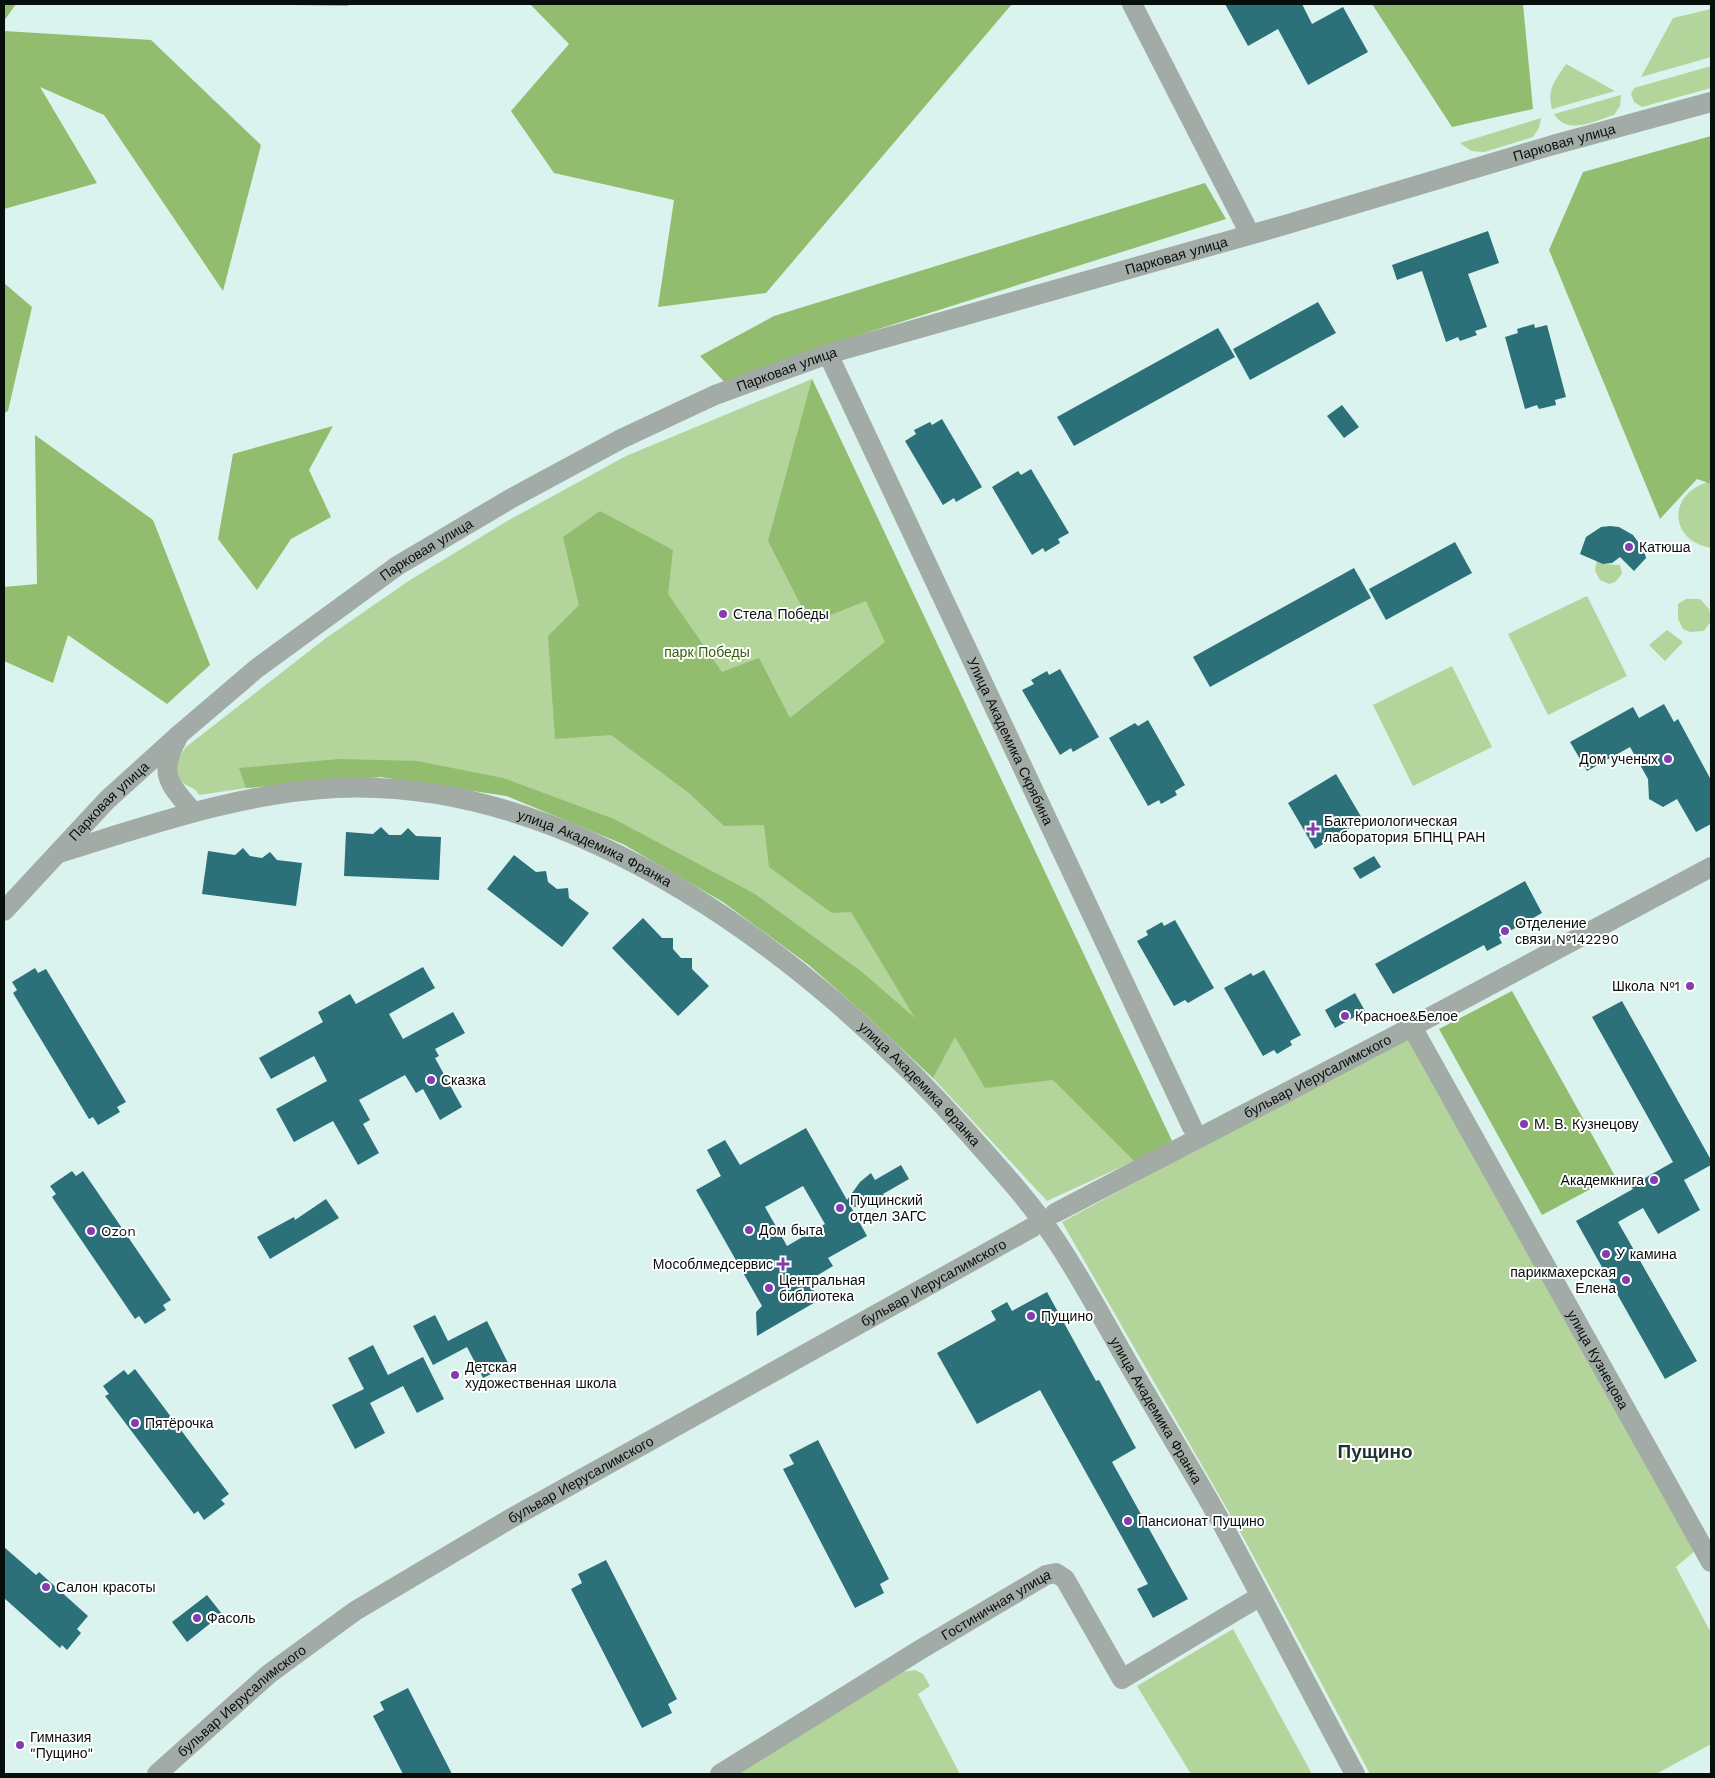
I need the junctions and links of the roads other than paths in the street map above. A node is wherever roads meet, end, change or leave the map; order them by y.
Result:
1 (1132, 4) edge
2 (1711, 102) edge
3 (1250, 234) junction
4 (828, 354) junction
5 (181, 733) junction
6 (192, 811) junction
7 (57, 854) junction
8 (1711, 867) edge
9 (4, 911) edge
10 (1412, 1027) junction
11 (1192, 1127) dead end
12 (1055, 1213) dead end
13 (1034, 1227) dead end
14 (1711, 1562) edge
15 (1259, 1597) junction
16 (157, 1774) edge
17 (720, 1774) edge
18 (1355, 1774) edge

1 - 3 street
2 - 3 street, Парковая улица
3 - 4 street, Парковая улица
4 - 5 street, Парковая улица
4 - 11 street, Улица Академика Скрябина
5 - 6 street
5 - 7 street, Парковая улица
6 - 7 street, улица Академика Франка
6 - 15 street, улица Академика Франка
7 - 9 street, Парковая улица
8 - 10 street, бульвар Иерусалимского
10 - 12 street, бульвар Иерусалимского
10 - 14 street, улица Кузнецова
13 - 16 street, бульвар Иерусалимского
15 - 17 street, Гостиничная улица
15 - 18 street, улица Академика Франка

